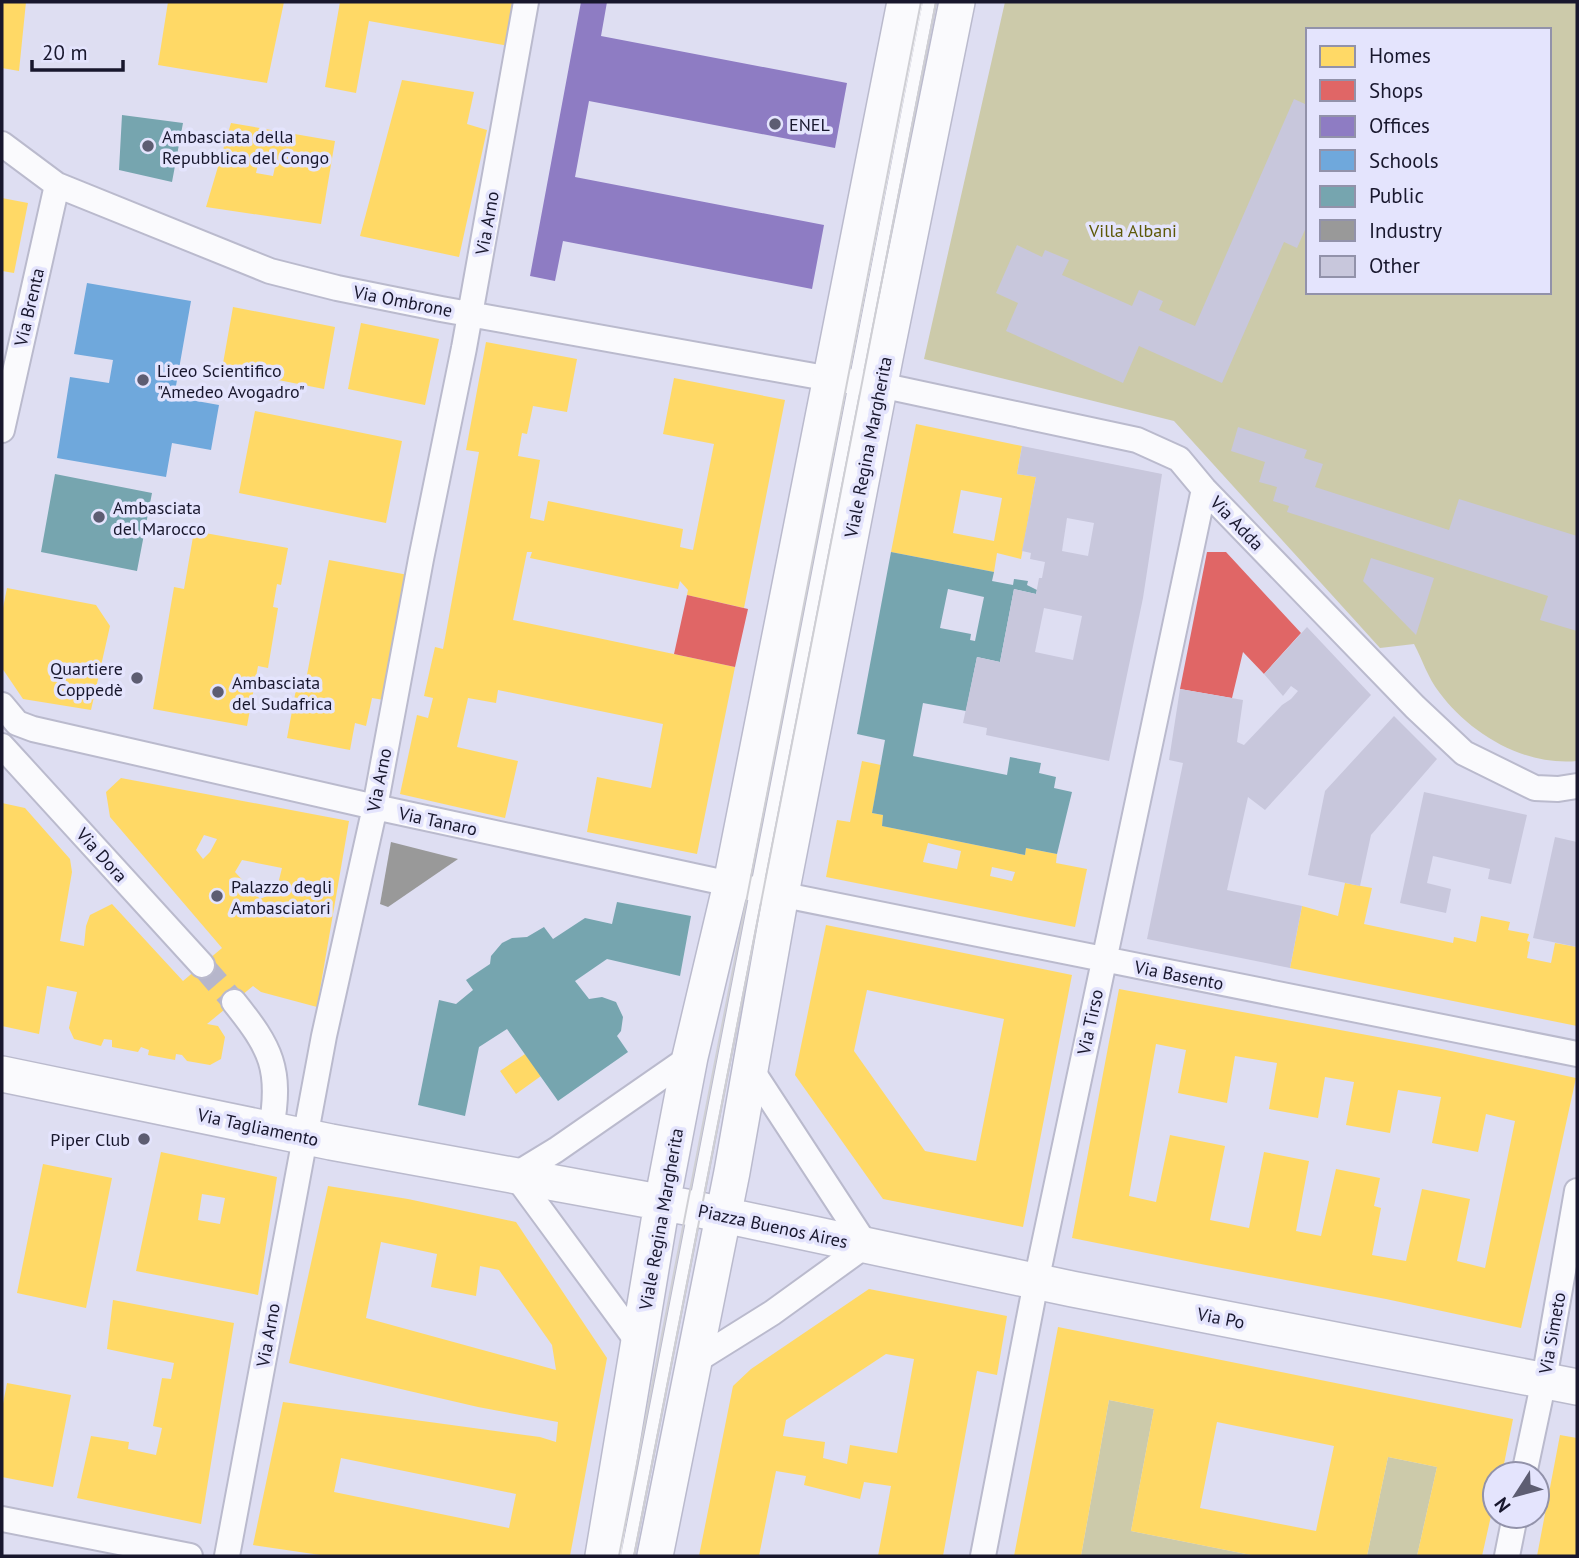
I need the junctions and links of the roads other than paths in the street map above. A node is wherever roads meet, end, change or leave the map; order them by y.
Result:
1 (526, 2) edge
2 (905, 2) edge
3 (929, 2) edge
4 (957, 2) edge
5 (2, 144) edge
6 (57, 185) junction
7 (470, 314) junction
8 (855, 382) junction
9 (2, 429) edge
10 (1204, 489) junction
11 (9, 719) edge
12 (2, 746) edge
13 (1577, 786) edge
14 (375, 807) junction
15 (756, 889) junction
16 (1103, 959) junction
17 (202, 965) tunnel mouth
18 (234, 1002) tunnel mouth
19 (1577, 1054) edge
20 (690, 1058) junction
21 (751, 1069) junction
22 (2, 1074) edge
23 (271, 1129) junction
24 (305, 1136) junction
25 (515, 1175) junction
26 (1577, 1191) edge
27 (693, 1209) junction
28 (866, 1245) junction
29 (1036, 1282) junction
30 (640, 1345) junction
31 (692, 1363) junction
32 (1561, 1383) edge
33 (1530, 1460) edge
34 (2, 1519) edge
35 (1512, 1530) edge
36 (190, 1556) edge
37 (227, 1556) edge
38 (603, 1556) edge
39 (627, 1556) edge
40 (655, 1556) edge
41 (983, 1556) edge
42 (1507, 1556) edge

1 - 7 street, Via Arno
2 - 8 main road, Viale Regina Margherita
3 - 8 lane, Viale Regina Margherita
4 - 8 main road, Viale Regina Margherita
5 - 6 street, Via Ombrone
6 - 7 street, Via Ombrone
6 - 9 street, Via Brenta
7 - 8 street, Via Ombrone
7 - 14 street, Via Arno
8 - 10 street, Via Adda
8 - 15 main road, Viale Regina Margherita
8 - 15 main road, Viale Regina Margherita
10 - 13 street, Via Adda
10 - 16 street, Via Tirso
11 - 14 street, Via Tanaro
12 - 17 street, Via Dora
14 - 15 street, Via Tanaro
14 - 24 street, Via Arno
15 - 16 street, Via Basento
15 - 20 main road, Viale Regina Margherita
15 - 21 main road, Viale Regina Margherita
15 - 27 lane, Viale Regina Margherita
16 - 19 street, Via Basento
16 - 29 street, Via Tirso
18 - 23 street
20 - 25 street
20 - 27 main road, Viale Regina Margherita
21 - 27 main road, Viale Regina Margherita
21 - 28 street, Piazza Buenos Aires
22 - 23 main road, Via Tagliamento
23 - 24 main road, Via Tagliamento
24 - 25 main road, Via Tagliamento
24 - 37 street, Via Arno
25 - 27 main road, Piazza Buenos Aires
25 - 30 street
26 - 32 street, Via Simeto
27 - 28 main road, Piazza Buenos Aires
27 - 30 main road, Viale Regina Margherita
27 - 31 main road, Viale Regina Margherita
27 - 39 lane, Viale Regina Margherita
28 - 29 main road, Via Po
28 - 31 street, Piazza Buenos Aires
29 - 32 main road, Via Po
29 - 41 street, Via Tirso
30 - 38 main road, Viale Regina Margherita
31 - 40 main road, Viale Regina Margherita
32 - 33 street, Via Simeto
34 - 36 street
35 - 42 street

